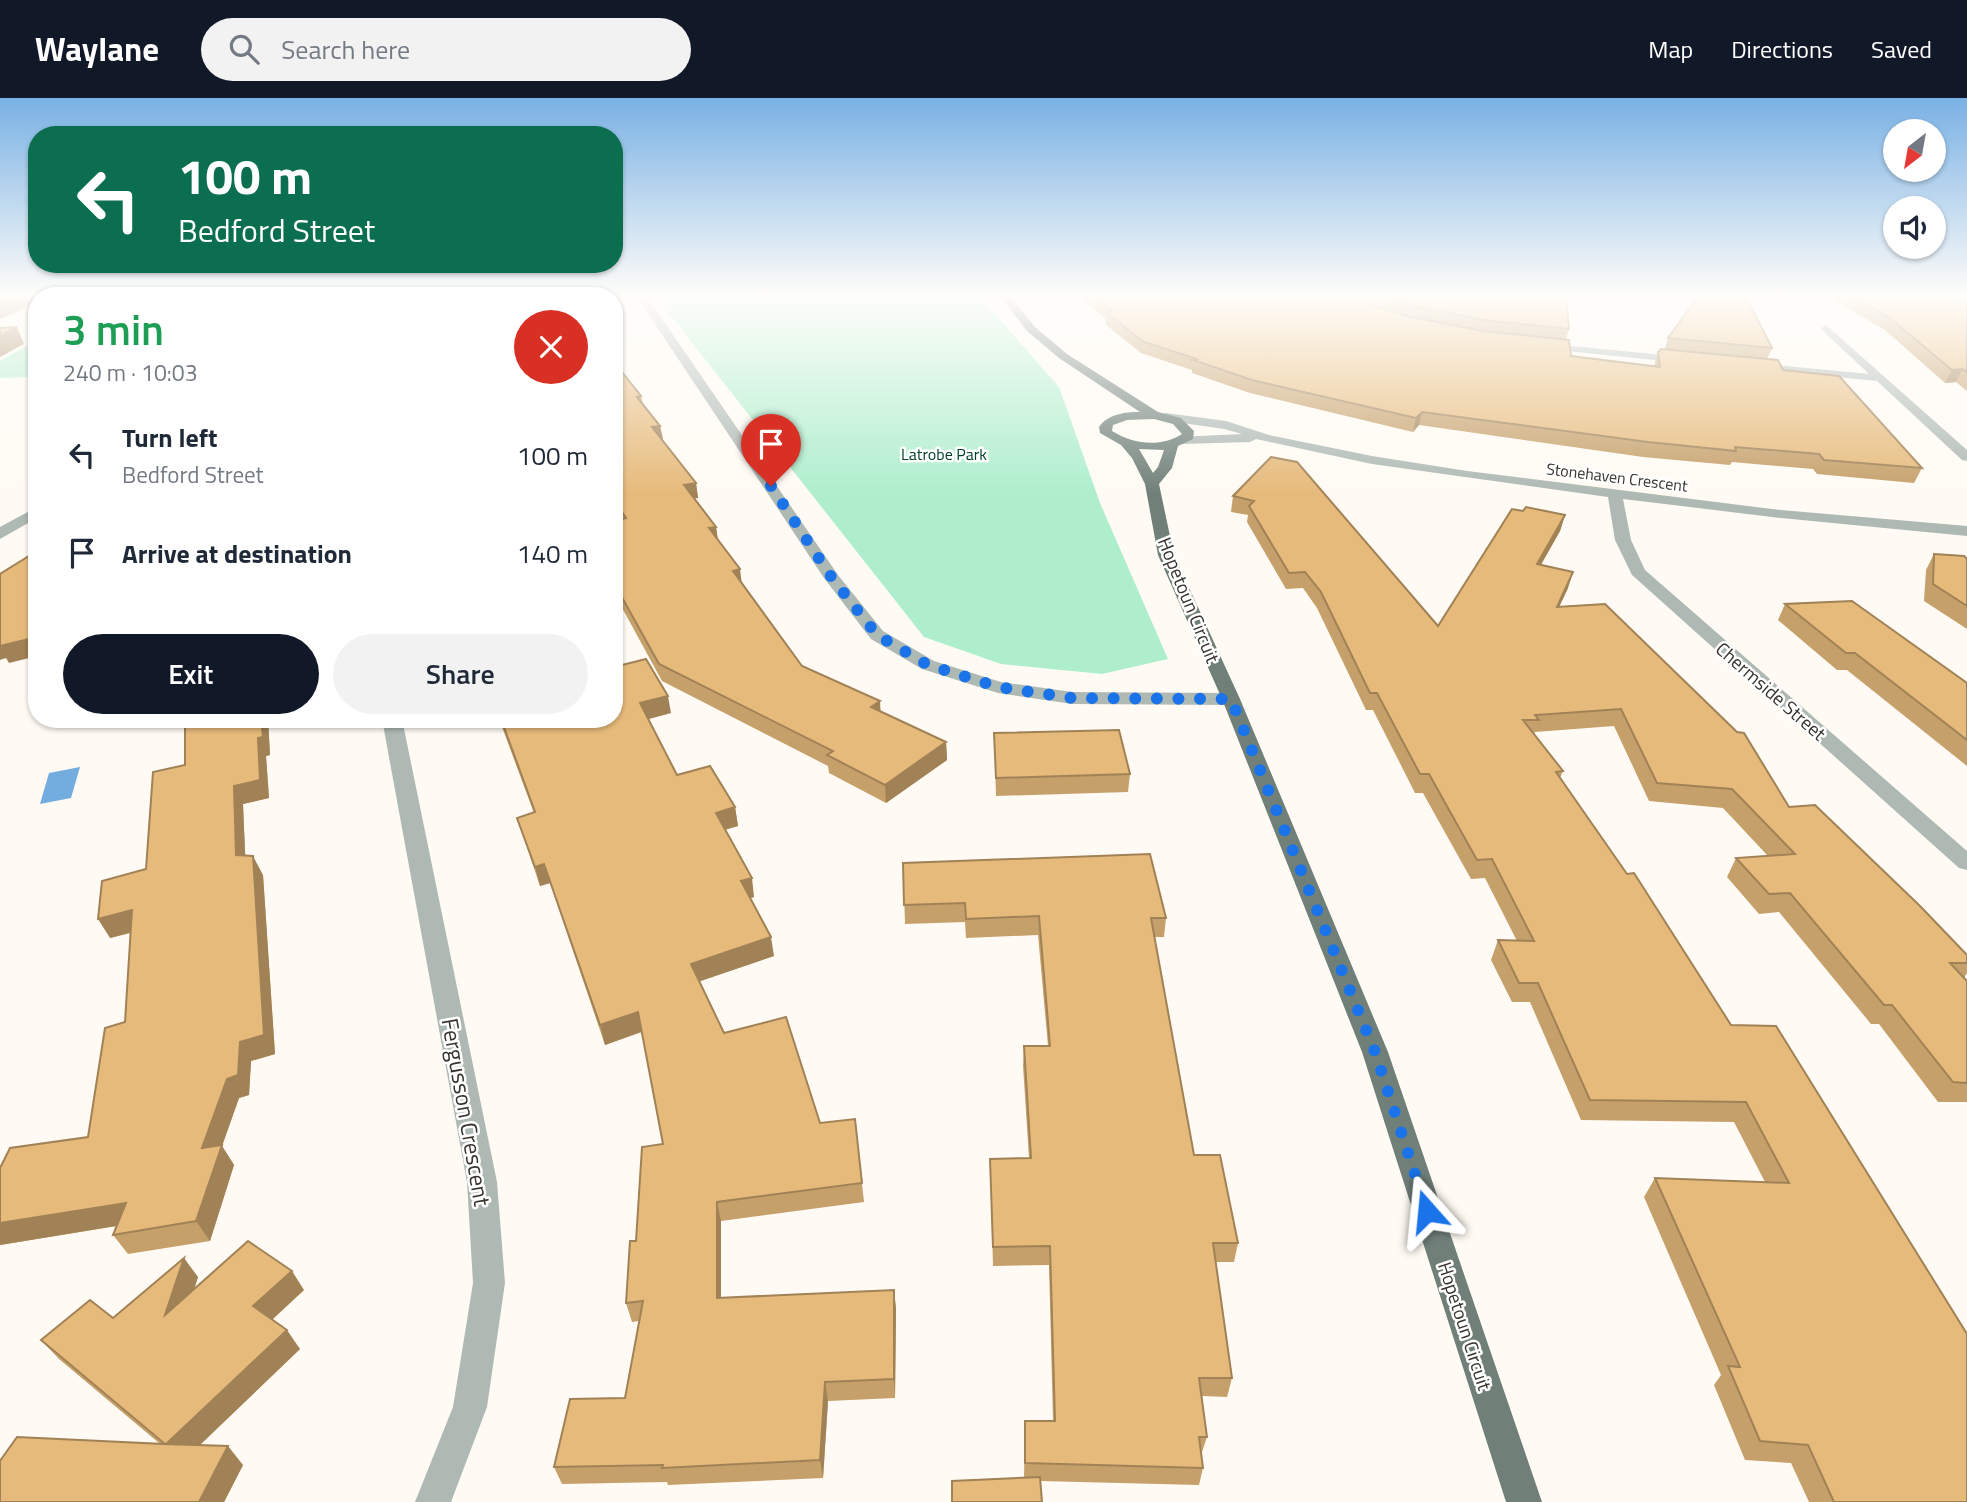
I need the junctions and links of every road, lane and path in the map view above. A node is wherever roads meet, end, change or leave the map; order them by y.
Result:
1 (686, 363) edge
2 (1075, 363) edge
3 (1861, 363) edge
4 (1739, 365) edge
5 (1877, 378) junction
6 (1111, 389) junction
7 (1160, 416) junction
8 (1115, 419) junction
9 (1266, 438) junction
10 (1177, 442) junction
11 (1126, 443) junction
12 (1967, 457) edge
13 (1152, 484) junction
14 (1615, 495) junction
15 (28, 517) edge
16 (1967, 531) edge
17 (0, 534) edge
18 (1231, 699) junction
19 (394, 728) edge
20 (1967, 863) edge
21 (433, 1502) edge
22 (1524, 1502) edge

1 - 18 street
2 - 6 main road, Stonehaven Crescent
3 - 5 street
4 - 5 street
5 - 12 street
6 - 7 main road, Stonehaven Crescent
6 - 8 main road
7 - 8 main road
7 - 9 street, Stonehaven Crescent
7 - 10 main road
8 - 11 main road, Hopetoun Circuit
9 - 10 street, Stonehaven Crescent
9 - 14 street, Stonehaven Crescent
10 - 11 main road
10 - 13 main road
11 - 13 main road, Hopetoun Circuit
13 - 18 main road, Hopetoun Circuit
14 - 16 street, Stonehaven Crescent
14 - 20 street, Chermside Street
15 - 17 street
18 - 22 main road, Hopetoun Circuit
19 - 21 street, Fergusson Crescent

